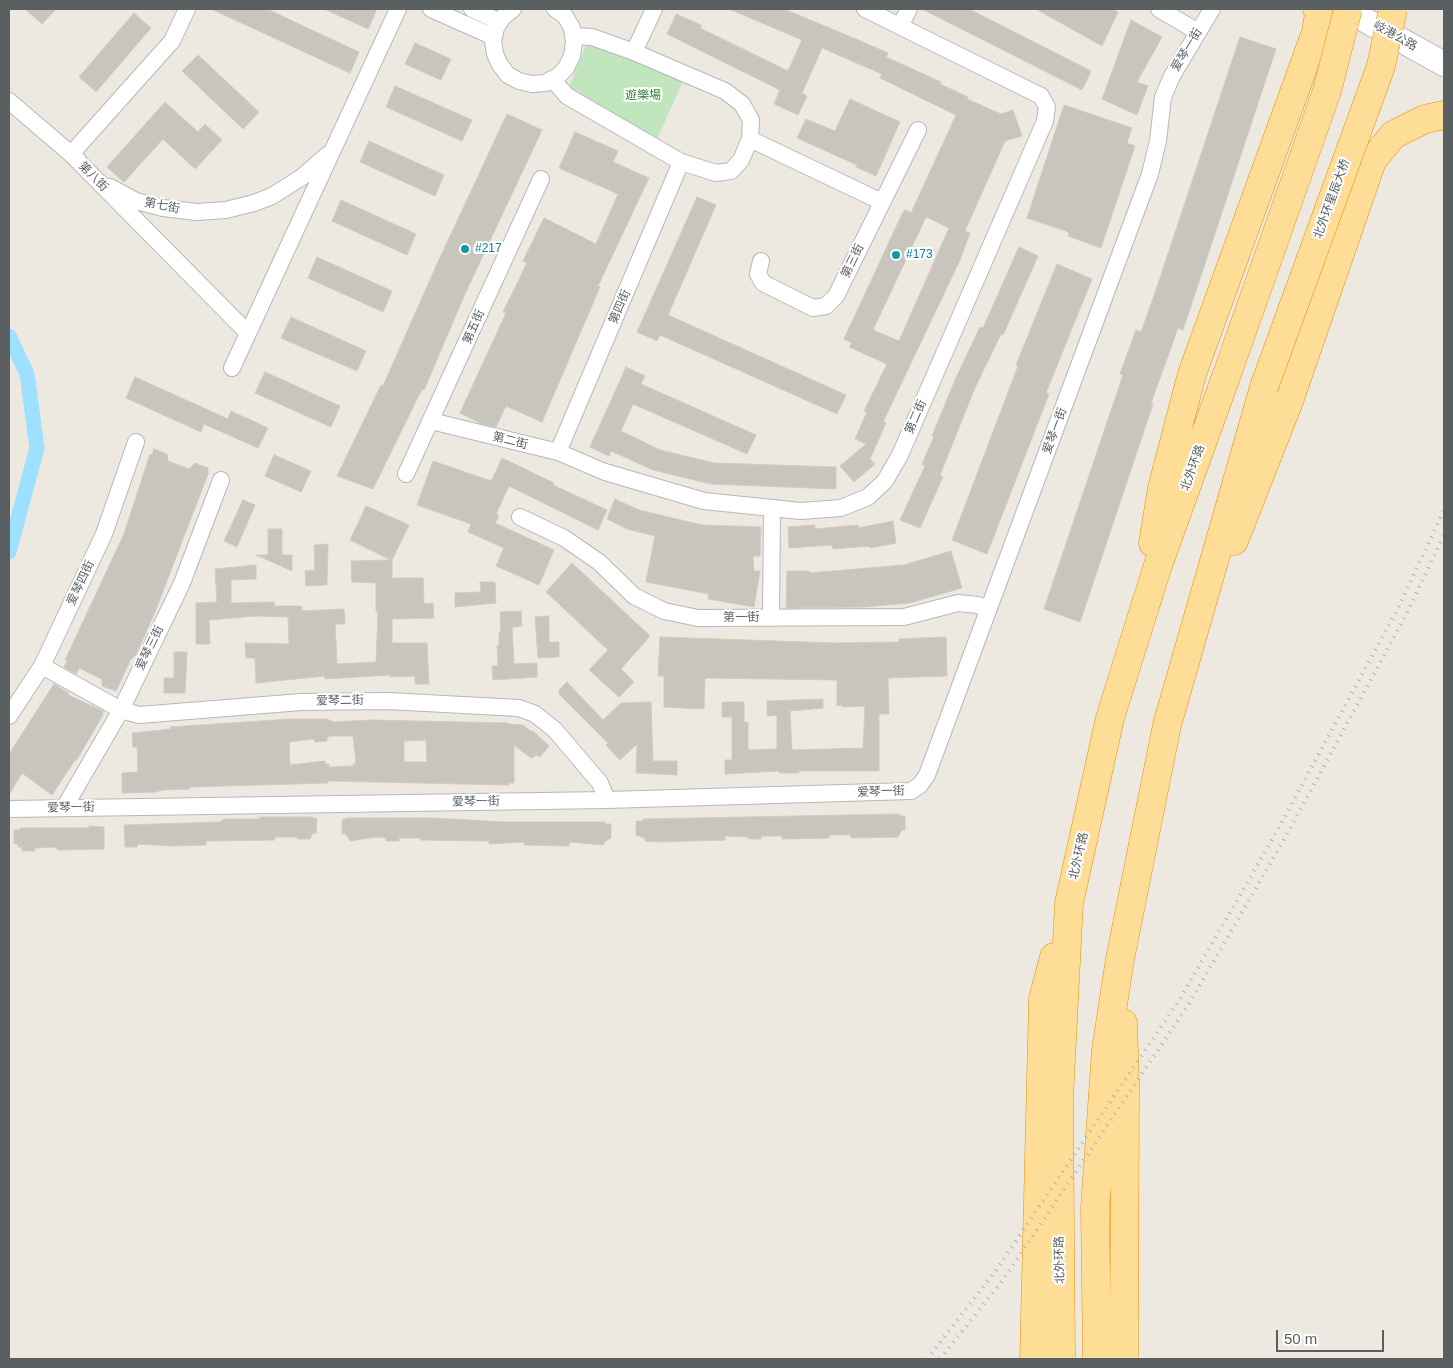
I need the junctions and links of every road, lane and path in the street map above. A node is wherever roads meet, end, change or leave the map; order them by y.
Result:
1 (187, 9) edge
2 (398, 9) edge
3 (431, 9) edge
4 (472, 9) edge
5 (513, 9) edge
6 (654, 9) edge
7 (865, 9) edge
8 (909, 9) edge
9 (1159, 9) edge
10 (1212, 9) edge
11 (1317, 9) edge
12 (1346, 9) edge
13 (1393, 9) edge
14 (562, 11) edge
15 (900, 26) junction
16 (497, 30) junction
17 (1198, 32) junction
18 (574, 36) junction
19 (634, 52) junction
20 (1444, 64) edge
21 (552, 79) junction
22 (9, 101) edge
23 (1444, 114) edge
24 (918, 130) dead end
25 (750, 139) junction
26 (333, 150) junction
27 (71, 154) junction
28 (682, 162) junction
29 (541, 179) dead end
30 (882, 202) junction
31 (761, 261) dead end
32 (248, 333) junction
33 (232, 368) dead end
34 (431, 421) junction
35 (136, 442) dead end
36 (558, 452) junction
37 (406, 474) dead end
38 (221, 480) dead end
39 (772, 508) junction
40 (520, 517) dead end
41 (988, 609) junction
42 (771, 618) junction
43 (1140, 623) junction
44 (1189, 643) junction
45 (42, 666) junction
46 (121, 710) junction
47 (9, 716) edge
48 (607, 800) junction
49 (64, 808) junction
50 (9, 809) edge
51 (1069, 903) junction
52 (1120, 959) junction
53 (1030, 1345) edge
54 (1125, 1354) edge
55 (1053, 1359) edge
56 (1062, 1359) edge
57 (1097, 1359) edge

1 - 27 street, 第八街
2 - 26 street, 第七街
3 - 16 street
4 - 16 street
5 - 16 street
6 - 19 street
7 - 15 street, 第二街
8 - 15 street
9 - 17 street
10 - 17 street, 爱琴一街
11 - 43 highway
12 - 20 main road, 岐港公路
12 - 43 highway, 北外环路, bridge
13 - 44 highway, 北外环星辰大桥, bridge
14 - 18 street
15 - 39 street, 第二街
16 - 21 street
17 - 41 street, 爱琴一街
18 - 19 street
18 - 21 street
19 - 25 street
21 - 28 street
22 - 27 street, 第七街
23 - 44 highway
24 - 30 street, 第三街
25 - 28 street
25 - 30 street
26 - 27 street, 第七街
26 - 32 street, 第七街
27 - 32 street, 第八街
28 - 36 street, 第四街
29 - 34 street, 第五街
30 - 31 street, 第三街
32 - 33 street, 第七街
34 - 36 street, 第二街
34 - 37 street, 第五街
35 - 45 street, 爱琴四街
36 - 39 street, 第二街
38 - 46 street, 爱琴三街
39 - 42 street
40 - 42 street, 第一街
41 - 42 street, 第一街
41 - 48 street, 爱琴一街
43 - 51 highway, 北外环路
44 - 52 highway
45 - 46 street, 爱琴二街
45 - 47 street, 爱琴四街
46 - 48 street, 爱琴二街
46 - 49 street, 爱琴三街
48 - 49 street, 爱琴一街
49 - 50 street, 爱琴一街
51 - 53 highway
51 - 56 highway, 北外环路
52 - 54 highway
52 - 57 highway
53 - 55 highway

